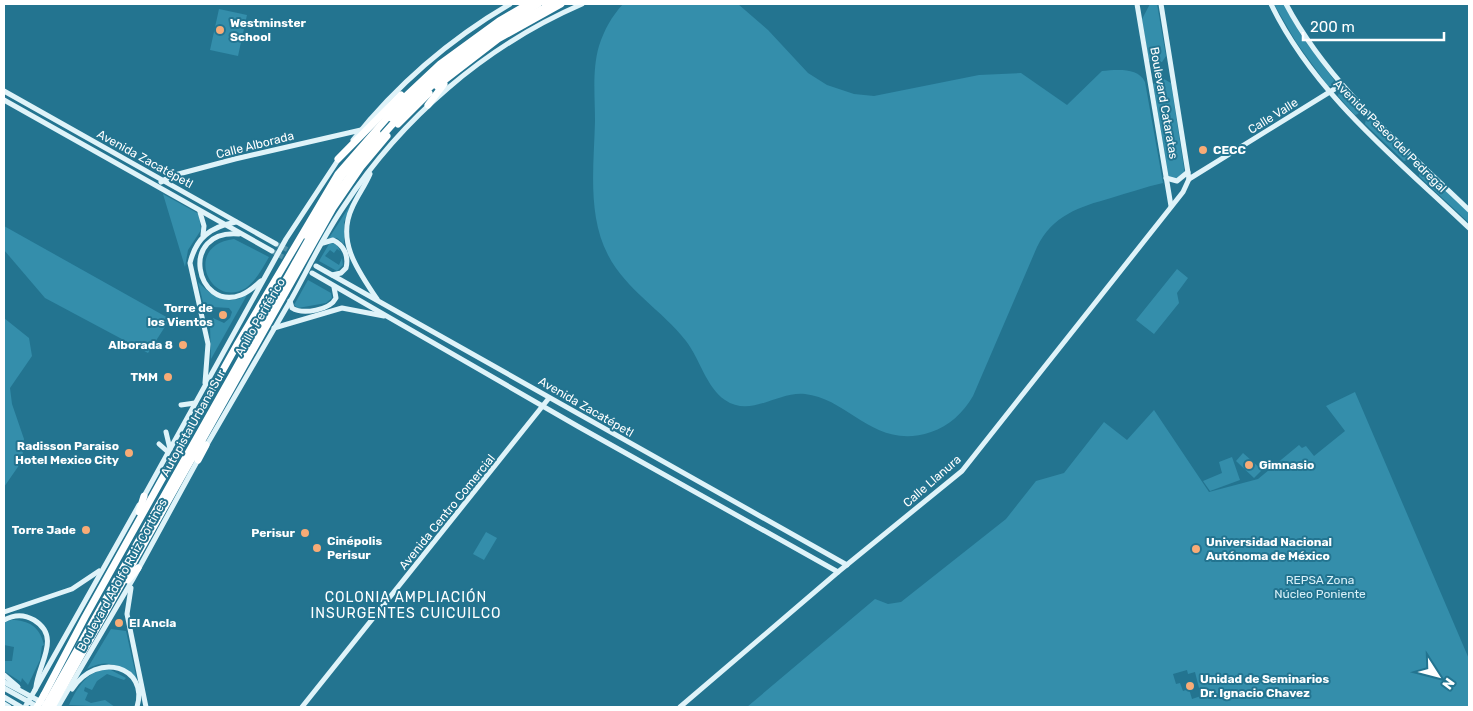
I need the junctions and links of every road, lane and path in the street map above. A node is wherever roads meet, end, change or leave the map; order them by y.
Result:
1 (510, 4) edge
2 (528, 4) edge
3 (538, 4) edge
4 (552, 4) edge
5 (561, 4) edge
6 (582, 4) edge
7 (1136, 4) edge
8 (1161, 4) edge
9 (1271, 4) edge
10 (1286, 4) edge
11 (467, 62) junction
12 (440, 64) junction
13 (1341, 85) junction
14 (4, 91) edge
15 (1330, 93) junction
16 (4, 100) edge
17 (428, 106) junction
18 (1367, 113) junction
19 (1358, 122) junction
20 (361, 130) junction
21 (338, 159) junction
22 (373, 164) junction
23 (1188, 172) junction
24 (1166, 178) junction
25 (1189, 179) junction
26 (162, 180) junction
27 (158, 187) junction
28 (204, 204) junction
29 (1171, 206) junction
30 (1469, 210) edge
31 (200, 211) junction
32 (236, 222) junction
33 (224, 224) junction
34 (1469, 228) edge
35 (203, 235) junction
36 (242, 235) junction
37 (276, 244) tunnel mouth
38 (321, 245) junction
39 (272, 251) tunnel mouth
40 (316, 266) tunnel mouth
41 (312, 274) tunnel mouth
42 (332, 275) junction
43 (263, 280) junction
44 (332, 285) junction
45 (290, 301) junction
46 (379, 302) junction
47 (388, 316) junction
48 (273, 328) junction
49 (239, 378) junction
50 (204, 387) junction
51 (549, 398) junction
52 (195, 403) junction
53 (181, 405) dead end
54 (544, 406) junction
55 (166, 432) dead end
56 (159, 444) dead end
57 (169, 451) junction
58 (198, 460) junction
59 (144, 496) junction
60 (768, 522) junction
61 (763, 531) junction
62 (126, 542) junction
63 (825, 553) junction
64 (820, 562) junction
65 (847, 565) junction
66 (138, 568) junction
67 (101, 569) junction
68 (838, 572) junction
69 (133, 579) junction
70 (4, 612) edge
71 (4, 620) edge
72 (92, 638) junction
73 (4, 674) edge
74 (4, 682) edge
75 (4, 688) edge
76 (35, 690) junction
77 (21, 691) junction
78 (4, 697) edge
79 (4, 704) edge
80 (56, 705) edge
81 (9, 707) edge
82 (21, 707) edge
83 (25, 707) edge
84 (39, 707) edge
85 (45, 707) edge
86 (137, 707) edge
87 (146, 707) edge
88 (302, 707) edge
89 (680, 707) edge

1 - 20 main road, Boulevard Adolfo Ruiz Cortines
2 - 12 highway, Anillo Periférico
3 - 84 highway, Autopista Urbana Sur, bridge
4 - 85 highway, Autopista Urbana Sur, bridge
5 - 11 highway, Anillo Periférico
6 - 17 main road, Boulevard Adolfo Ruiz Cortines
7 - 24 main road, Boulevard Cataratas
8 - 23 main road, Boulevard Cataratas
9 - 15 main road, Avenida Paseo del Pedregal
10 - 13 main road, Avenida Paseo del Pedregal
11 - 17 highway
11 - 49 highway, Anillo Periférico
12 - 21 highway
12 - 62 highway, Anillo Periférico
13 - 15 main road, Calle Valle
13 - 18 main road, Avenida Paseo del Pedregal
14 - 26 main road, Avenida Zacatépetl
15 - 19 main road, Avenida Paseo del Pedregal
15 - 25 main road, Calle Valle
16 - 27 main road, Avenida Zacatépetl
17 - 22 main road, Boulevard Adolfo Ruiz Cortines
18 - 19 main road
18 - 30 main road, Avenida Paseo del Pedregal
19 - 34 main road, Avenida Paseo del Pedregal
20 - 21 main road, Boulevard Adolfo Ruiz Cortines
20 - 26 main road, Calle Alborada
21 - 43 main road, Boulevard Adolfo Ruiz Cortines
22 - 38 main road, Boulevard Adolfo Ruiz Cortines
22 - 46 main road
23 - 24 main road
23 - 25 main road, Boulevard Cataratas
24 - 29 main road, Boulevard Cataratas
25 - 29 main road, Calle Llanura
26 - 27 main road
26 - 28 main road, Avenida Zacatépetl
27 - 31 main road, Avenida Zacatépetl
28 - 31 main road
28 - 32 main road, Avenida Zacatépetl
29 - 65 main road, Calle Llanura
31 - 33 main road, Avenida Zacatépetl
31 - 35 main road
32 - 33 main road
32 - 37 main road, Avenida Zacatépetl
33 - 35 main road
33 - 36 main road, Avenida Zacatépetl
35 - 50 main road
36 - 39 main road, Avenida Zacatépetl
36 - 43 main road
38 - 42 main road
38 - 45 main road, Boulevard Adolfo Ruiz Cortines
40 - 42 main road, Avenida Zacatépetl
41 - 44 main road, Avenida Zacatépetl
42 - 46 main road, Avenida Zacatépetl
43 - 50 main road, Boulevard Adolfo Ruiz Cortines
44 - 45 main road
44 - 47 main road, Avenida Zacatépetl
45 - 48 main road, Boulevard Adolfo Ruiz Cortines
46 - 51 main road, Avenida Zacatépetl
47 - 48 main road
47 - 54 main road, Avenida Zacatépetl
48 - 58 main road, Boulevard Adolfo Ruiz Cortines
49 - 58 highway
49 - 72 highway, Anillo Periférico
50 - 52 main road, Boulevard Adolfo Ruiz Cortines
51 - 54 main road, Avenida Centro Comercial
51 - 60 main road, Avenida Zacatépetl
52 - 53 main road
52 - 57 main road, Boulevard Adolfo Ruiz Cortines
54 - 61 main road, Avenida Zacatépetl
54 - 88 main road, Avenida Centro Comercial
55 - 57 main road
56 - 57 main road
57 - 59 main road, Boulevard Adolfo Ruiz Cortines
58 - 66 main road, Boulevard Adolfo Ruiz Cortines
59 - 62 highway
59 - 67 main road, Boulevard Adolfo Ruiz Cortines
60 - 61 main road
60 - 63 main road, Avenida Zacatépetl
61 - 64 main road, Avenida Zacatépetl
62 - 84 highway, Anillo Periférico, bridge
63 - 64 main road
63 - 65 main road, Avenida Zacatépetl
64 - 68 main road, Avenida Zacatépetl
65 - 68 main road, Calle Llanura
66 - 69 main road, Boulevard Adolfo Ruiz Cortines
66 - 72 highway
67 - 70 main road
67 - 76 main road, Boulevard Adolfo Ruiz Cortines
68 - 89 main road, Calle Llanura
69 - 80 main road, Boulevard Adolfo Ruiz Cortines
69 - 87 main road
71 - 76 main road
72 - 80 highway, Anillo Periférico
73 - 77 main road
74 - 77 main road
75 - 84 main road
76 - 83 main road, Boulevard Adolfo Ruiz Cortines, bridge
77 - 80 main road
78 - 82 main road
79 - 81 main road
80 - 86 main road

